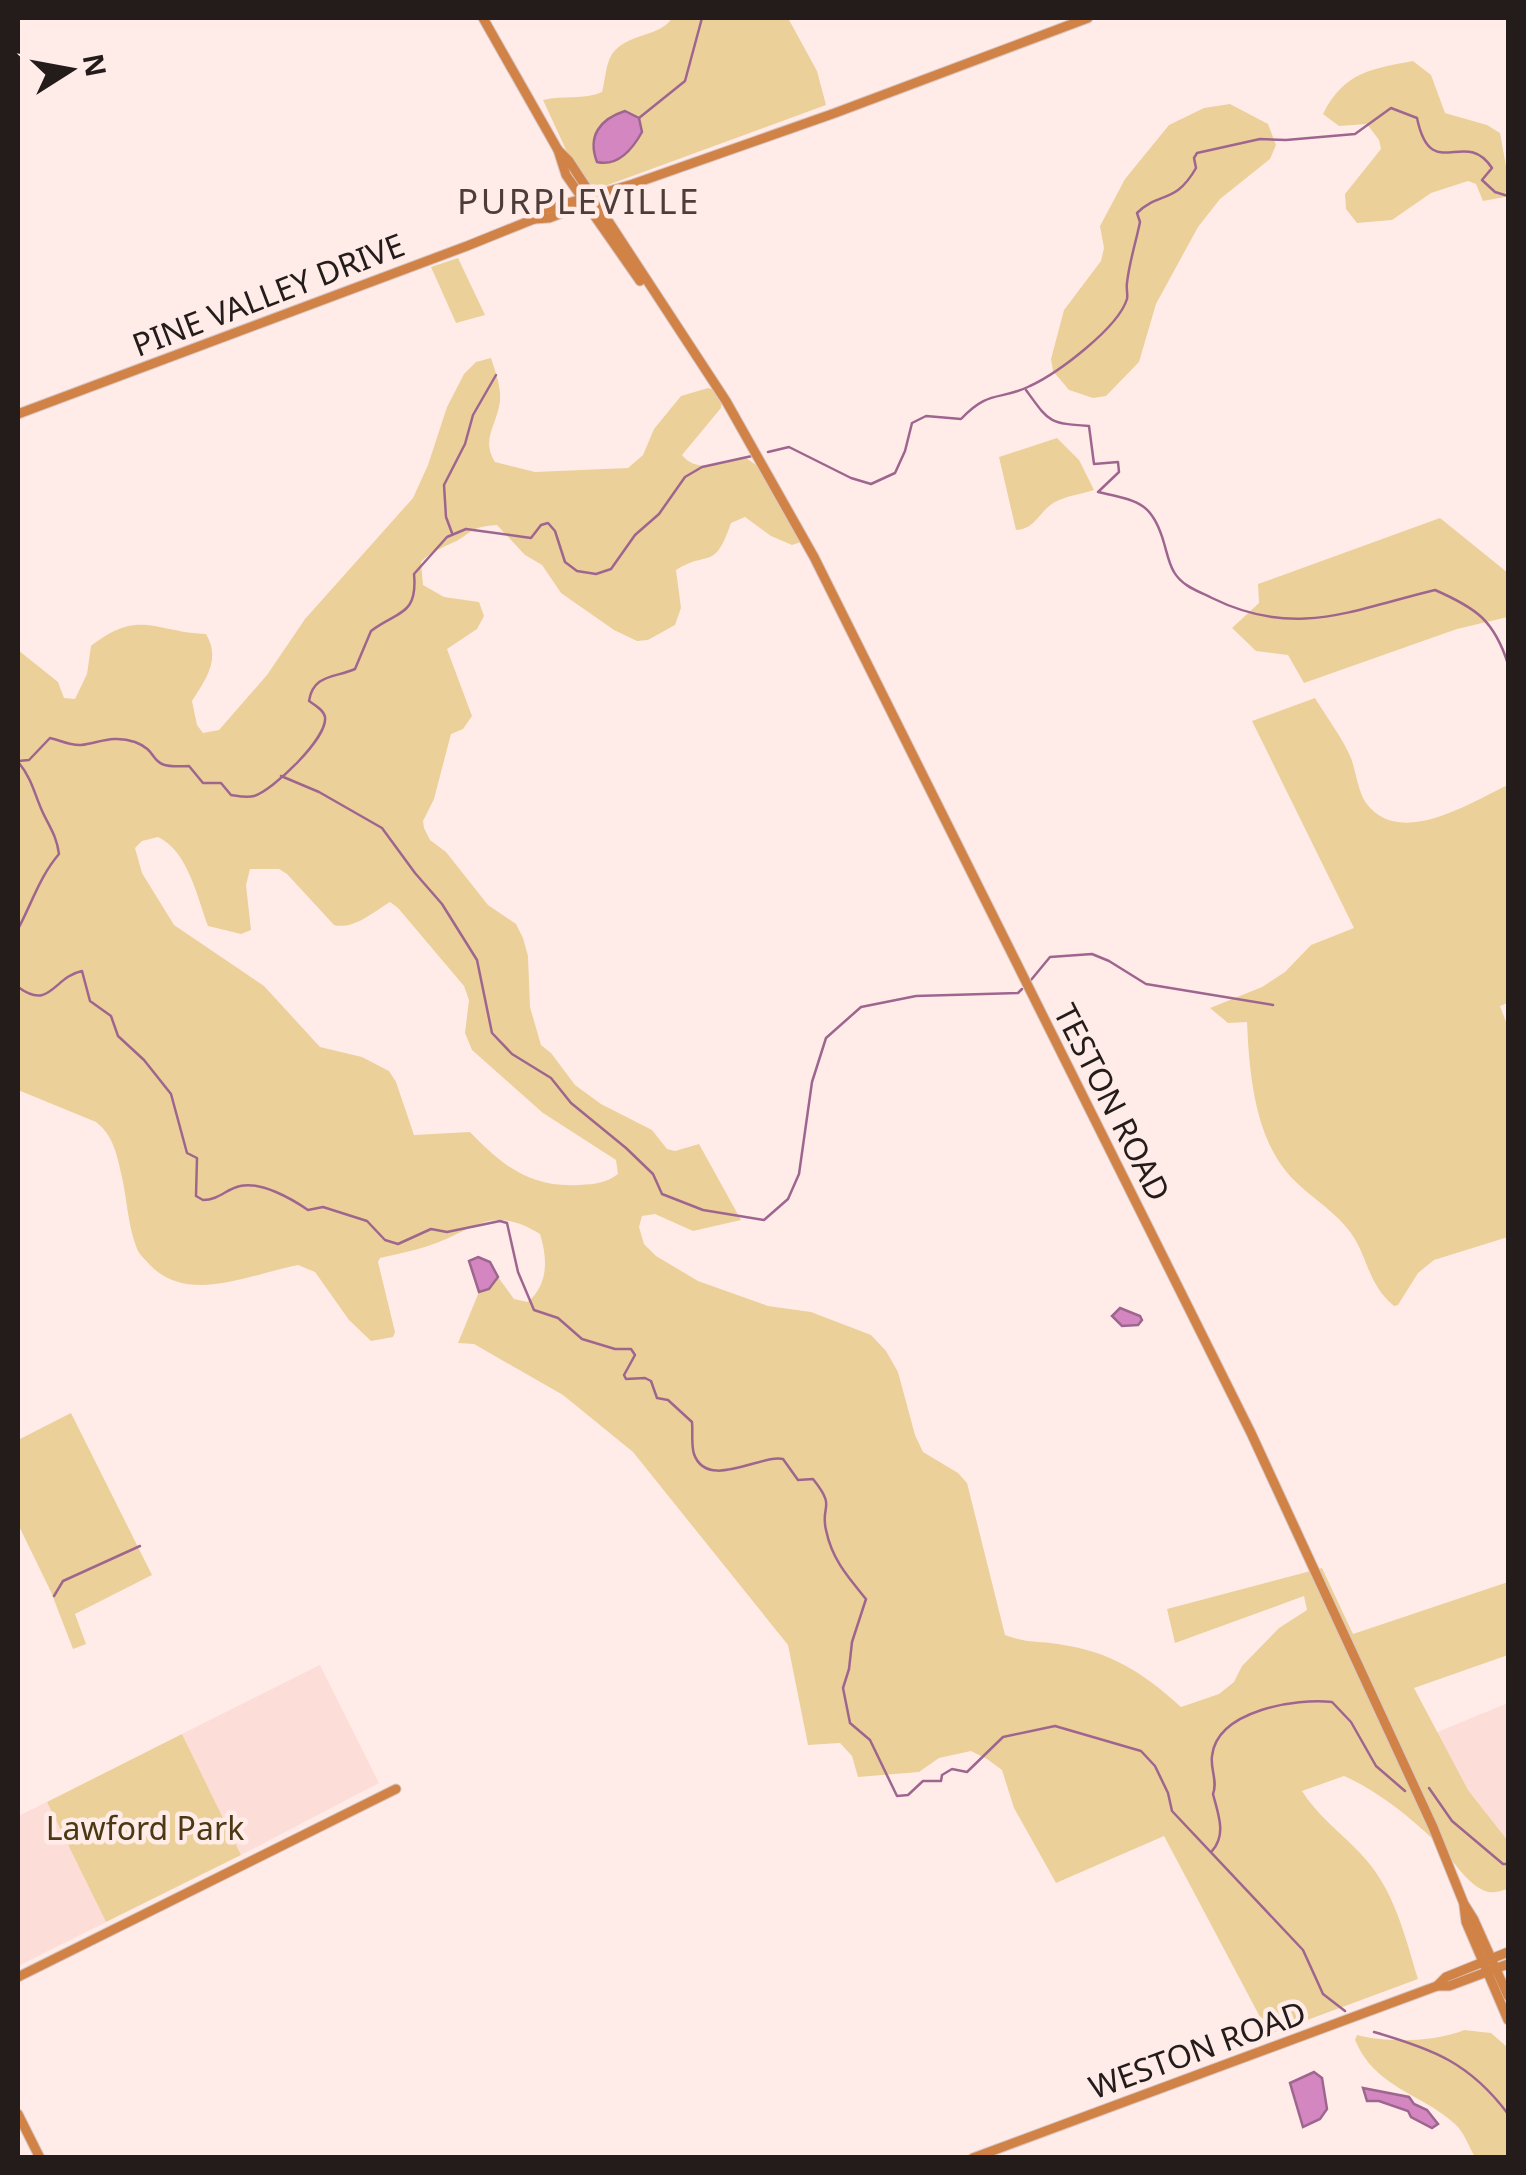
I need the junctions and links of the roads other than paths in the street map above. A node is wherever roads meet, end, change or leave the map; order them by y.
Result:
1 (483, 18) edge
2 (1088, 18) edge
3 (587, 199) junction
4 (18, 414) edge
5 (396, 1789) dead end
6 (1508, 1952) edge
7 (1508, 1964) edge
8 (1489, 1966) junction
9 (18, 1977) edge
10 (1508, 1996) edge
11 (1508, 2020) edge
12 (18, 2114) edge
13 (40, 2158) edge
14 (973, 2158) edge

1 - 3 street, TESTON ROAD
2 - 3 street, PINE VALLEY DRIVE
3 - 4 street, PINE VALLEY DRIVE
3 - 8 street, TESTON ROAD
5 - 9 street
6 - 8 street, WESTON ROAD
7 - 8 street, WESTON ROAD
8 - 10 street, TESTON ROAD
8 - 11 street, TESTON ROAD
8 - 14 street, WESTON ROAD
12 - 13 street

